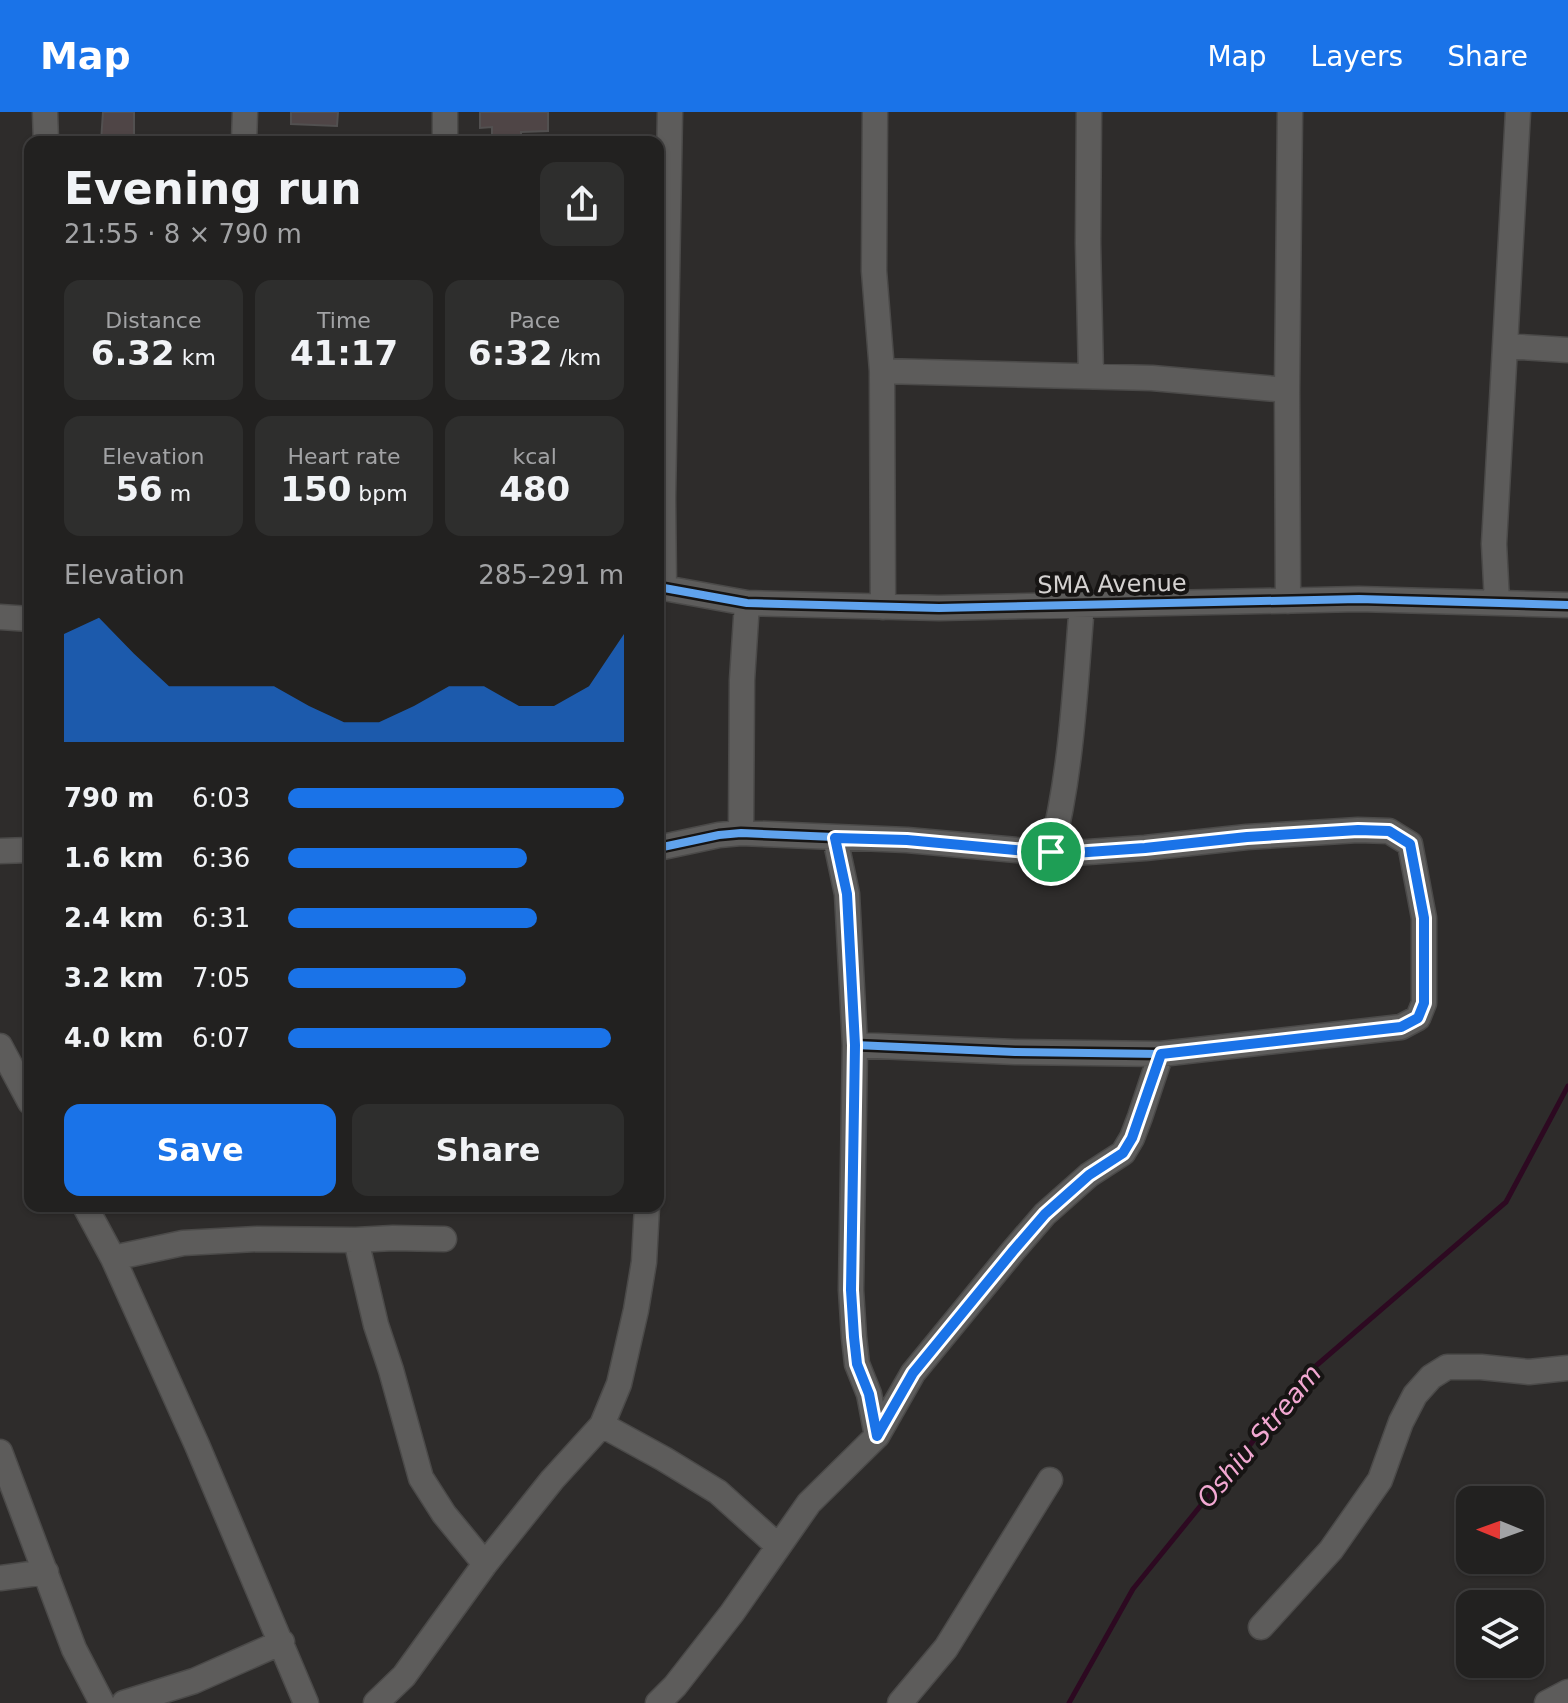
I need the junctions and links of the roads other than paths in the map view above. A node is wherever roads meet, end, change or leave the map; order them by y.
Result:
1 (45, 112) edge
2 (245, 112) edge
3 (445, 112) edge
4 (670, 112) edge
5 (875, 112) edge
6 (1089, 112) edge
7 (1290, 112) edge
8 (1518, 112) edge
9 (46, 136) edge
10 (244, 136) edge
11 (445, 136) edge
12 (664, 184) edge
13 (1506, 346) junction
14 (1568, 350) edge
15 (882, 371) junction
16 (1091, 376) junction
17 (1287, 390) junction
18 (664, 589) edge
19 (1288, 601) junction
20 (1497, 602) junction
21 (747, 603) junction
22 (1082, 604) junction
23 (1568, 605) edge
24 (883, 607) junction
25 (0, 617) edge
26 (24, 619) edge
27 (741, 833) junction
28 (835, 838) junction
29 (664, 847) edge
30 (24, 850) edge
31 (0, 851) edge
32 (1051, 852) junction
33 (855, 1045) junction
34 (12, 1053) edge
35 (1161, 1054) junction
36 (24, 1086) edge
37 (88, 1212) edge
38 (647, 1212) edge
39 (444, 1239) dead end
40 (356, 1240) junction
41 (113, 1258) junction
42 (1568, 1368) edge
43 (602, 1425) junction
44 (877, 1436) junction
45 (0, 1452) edge
46 (1050, 1480) dead end
47 (778, 1546) junction
48 (485, 1564) junction
49 (46, 1572) junction
50 (0, 1578) edge
51 (1261, 1627) dead end
52 (282, 1642) junction
53 (1568, 1692) edge
54 (102, 1703) edge
55 (124, 1703) edge
56 (306, 1703) edge
57 (376, 1703) edge
58 (658, 1703) edge
59 (900, 1703) edge
60 (1547, 1703) edge

1 - 9 street
2 - 10 street
3 - 11 street
4 - 12 street
5 - 15 street
6 - 16 street
7 - 17 street
8 - 13 street
13 - 14 street
13 - 20 street
15 - 16 street
15 - 24 street
16 - 17 street
17 - 19 street
18 - 21 street, SMA Avenue
19 - 20 street, SMA Avenue
19 - 22 street, SMA Avenue
20 - 23 street, SMA Avenue
21 - 24 street, SMA Avenue
21 - 27 street
22 - 24 street, SMA Avenue
22 - 32 street
25 - 26 street
27 - 28 street
27 - 29 street
28 - 32 street
28 - 33 street
30 - 31 street
32 - 35 street
33 - 35 street
33 - 44 street
34 - 36 street
35 - 44 street
37 - 41 street
38 - 43 street
39 - 40 street
40 - 41 street
40 - 48 street
41 - 52 street
42 - 51 street
43 - 47 street
43 - 48 street
44 - 47 street
45 - 49 street
46 - 59 street
47 - 58 street
48 - 57 street
49 - 50 street
49 - 54 street
52 - 55 street
52 - 56 street
53 - 60 street

